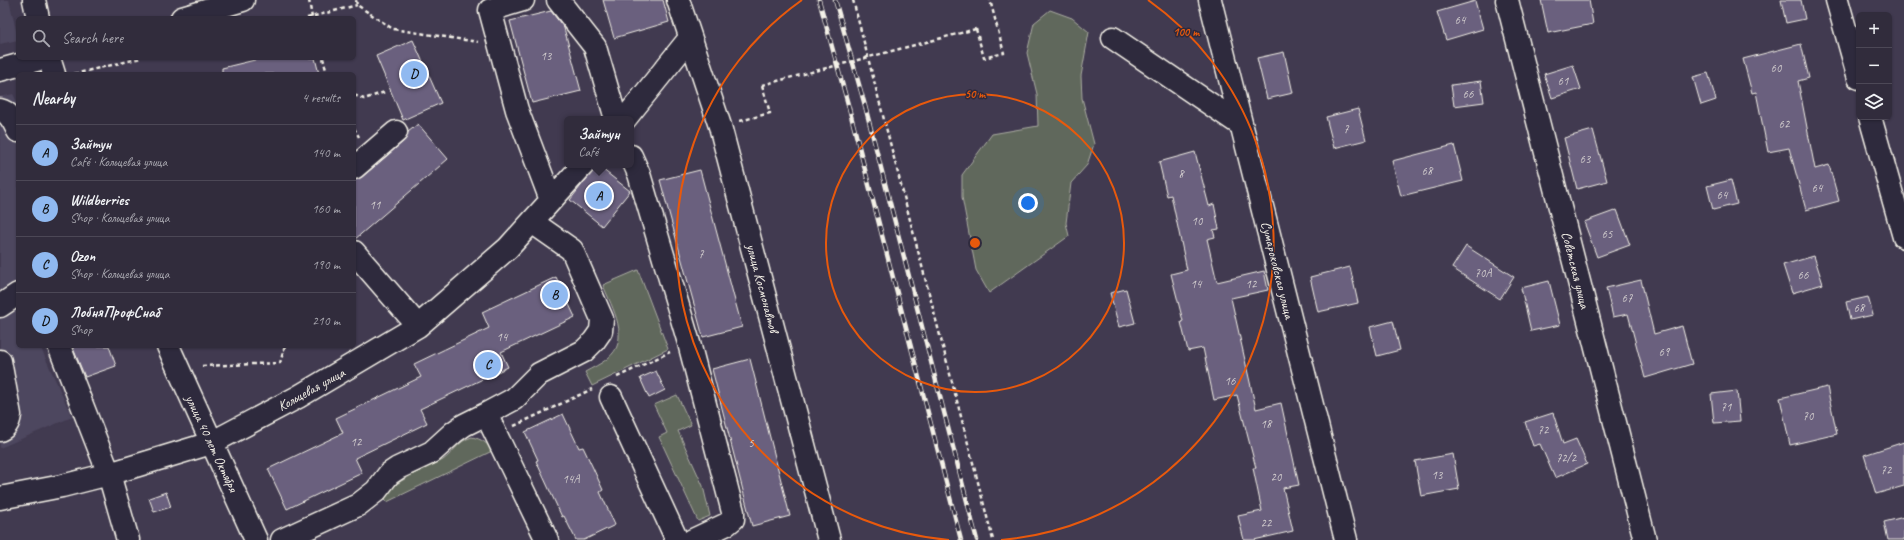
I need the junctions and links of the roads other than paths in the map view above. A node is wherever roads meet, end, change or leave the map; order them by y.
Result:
1 (34, 0) edge
2 (243, 0) edge
3 (523, 0) edge
4 (558, 0) edge
5 (678, 0) edge
6 (1210, 0) edge
7 (1507, 0) edge
8 (1837, 0) edge
9 (38, 16) edge
10 (189, 16) edge
11 (690, 38) junction
12 (1113, 38) dead end
13 (37, 60) edge
14 (50, 60) edge
15 (1856, 67) edge
16 (0, 70) edge
17 (53, 72) edge
18 (0, 110) edge
19 (615, 116) edge
20 (626, 116) edge
21 (1871, 120) edge
22 (1241, 125) junction
23 (16, 127) edge
24 (396, 132) dead end
25 (634, 163) edge
26 (356, 166) edge
27 (580, 168) edge
28 (551, 200) junction
29 (532, 222) junction
30 (1904, 238) edge
31 (356, 254) edge
32 (16, 295) edge
33 (0, 306) edge
34 (418, 326) junction
35 (60, 348) edge
36 (169, 348) edge
37 (0, 361) edge
38 (611, 397) dead end
39 (486, 414) junction
40 (0, 430) edge
41 (211, 443) junction
42 (109, 474) junction
43 (0, 498) edge
44 (128, 540) edge
45 (256, 540) edge
46 (282, 540) edge
47 (547, 540) edge
48 (678, 540) edge
49 (693, 540) edge
50 (829, 540) edge
51 (1346, 540) edge
52 (1644, 540) edge

1 - 9 street
2 - 10 street
3 - 28 street
4 - 19 street
5 - 11 street, улица Космонавтов
6 - 22 street, Сумароковская улица
7 - 52 street, Советская улица
8 - 15 street
11 - 20 street
11 - 50 street, улица Космонавтов
12 - 22 street
13 - 16 street
14 - 17 street
18 - 23 street
21 - 30 street
22 - 51 street, Сумароковская улица
24 - 26 street
25 - 49 street
27 - 28 street, Кольцевая улица
28 - 29 street, Кольцевая улица
29 - 34 street, Кольцевая улица
29 - 39 street
31 - 34 street
32 - 33 street
34 - 41 street, Кольцевая улица
35 - 42 street
36 - 41 street, улица 40 лет Октября
37 - 40 street
38 - 48 street
39 - 46 street
39 - 47 street
41 - 42 street, Кольцевая улица
41 - 45 street, улица 40 лет Октября
42 - 43 street, Кольцевая улица
42 - 44 street

